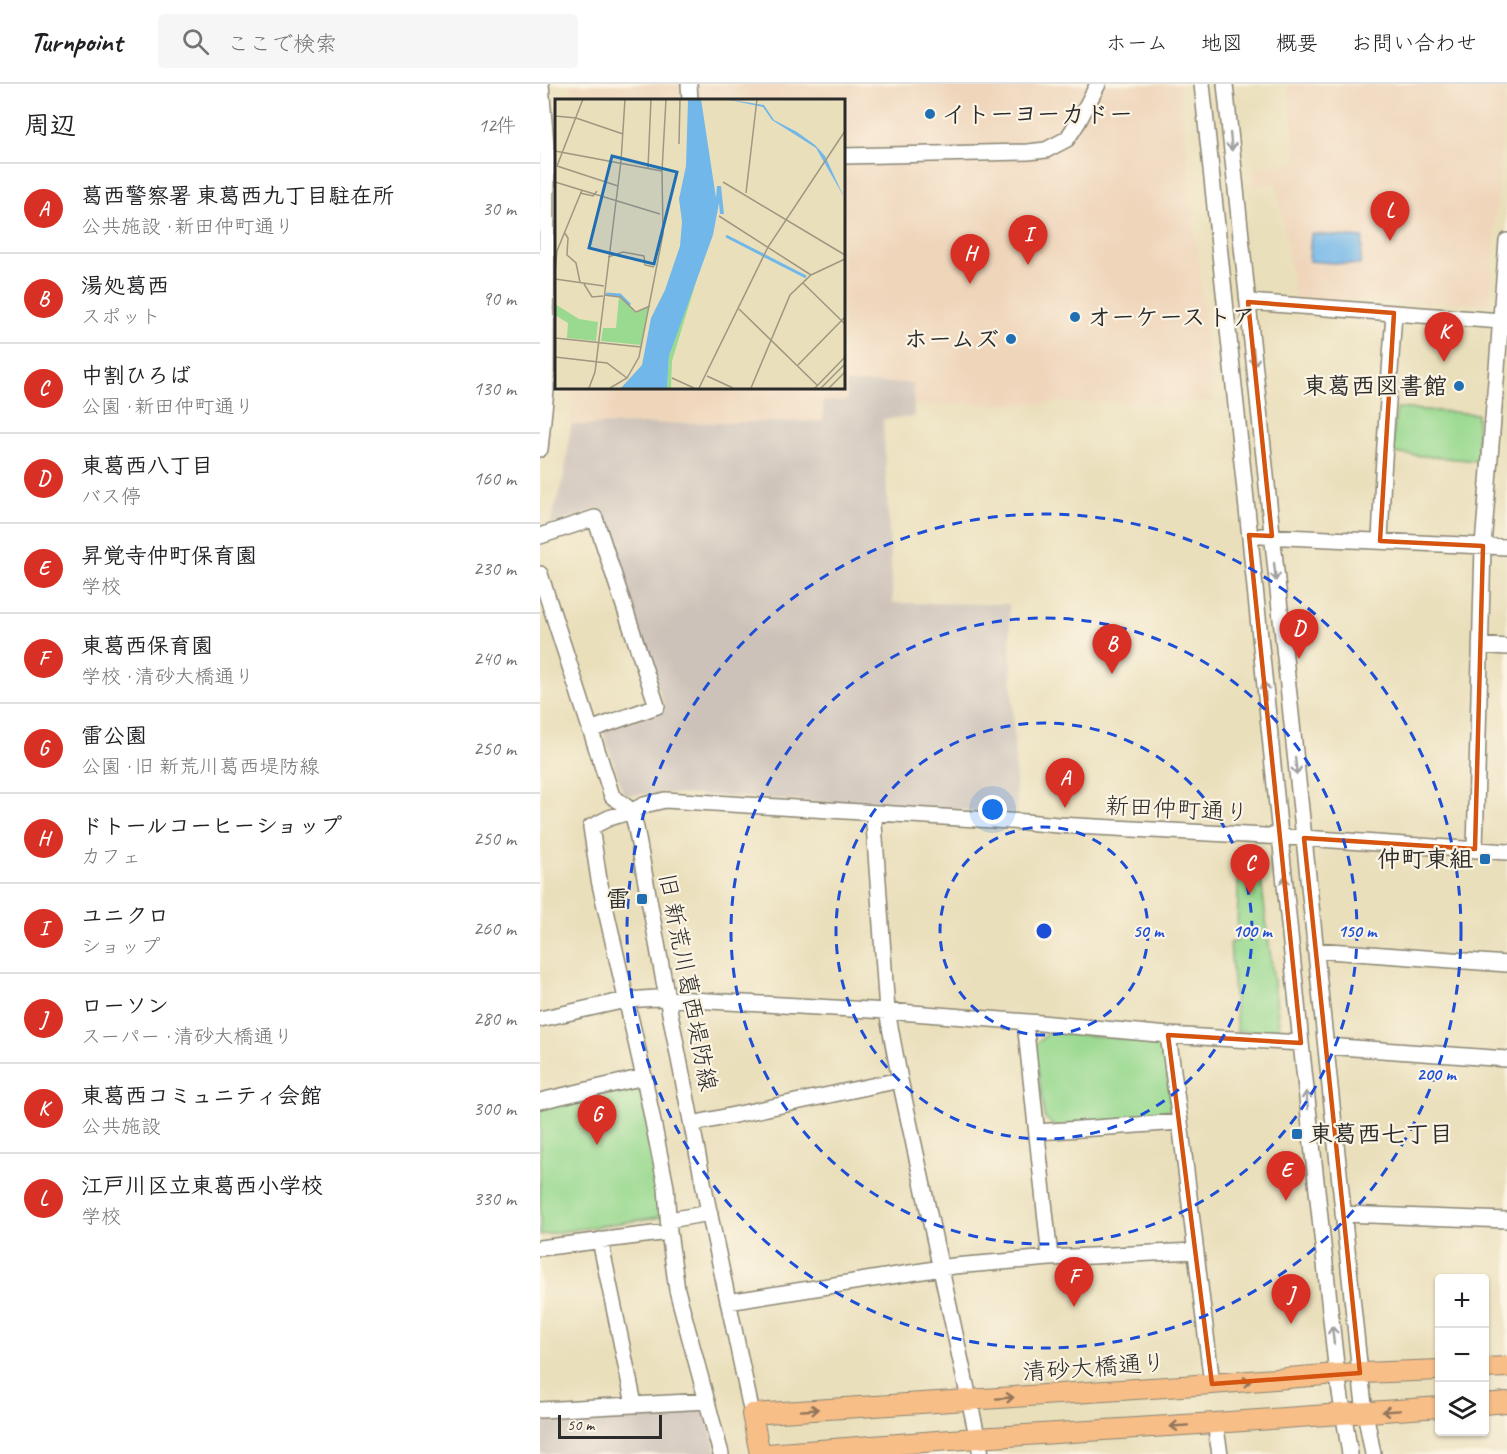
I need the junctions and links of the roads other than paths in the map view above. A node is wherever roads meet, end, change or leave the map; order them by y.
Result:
1 (541, 84) edge
2 (689, 84) edge
3 (1098, 84) edge
4 (1202, 84) edge
5 (1225, 84) edge
6 (690, 99) edge
7 (844, 156) edge
8 (1507, 241) edge
9 (1248, 302) junction
10 (1394, 313) junction
11 (1501, 321) junction
12 (540, 449) edge
13 (1249, 535) junction
14 (540, 536) edge
15 (1272, 536) junction
16 (1380, 541) junction
17 (1483, 546) junction
18 (1507, 548) edge
19 (540, 574) edge
20 (1480, 645) junction
21 (1507, 647) edge
22 (590, 730) junction
23 (632, 812) junction
24 (875, 814) junction
25 (1280, 837) junction
26 (1304, 838) junction
27 (1475, 849) junction
28 (1507, 852) edge
29 (1315, 950) junction
30 (1507, 964) edge
31 (668, 998) junction
32 (626, 1000) junction
33 (887, 1011) junction
34 (540, 1019) edge
35 (1025, 1022) junction
36 (1168, 1035) junction
37 (1301, 1043) junction
38 (1326, 1046) junction
39 (1507, 1059) edge
40 (644, 1077) junction
41 (900, 1080) junction
42 (540, 1101) edge
43 (1180, 1122) junction
44 (692, 1124) junction
45 (1037, 1132) junction
46 (710, 1213) junction
47 (1343, 1215) junction
48 (1507, 1220) edge
49 (669, 1226) junction
50 (600, 1240) junction
51 (540, 1248) edge
52 (1195, 1251) junction
53 (1050, 1258) junction
54 (941, 1267) junction
55 (728, 1302) junction
56 (1507, 1367) edge
57 (1489, 1368) edge
58 (1435, 1370) edge
59 (1360, 1373) junction
60 (1337, 1374) junction
61 (1212, 1384) junction
62 (707, 1401) junction
63 (970, 1401) junction
64 (1507, 1402) edge
65 (634, 1404) junction
66 (1489, 1404) edge
67 (1435, 1407) edge
68 (540, 1410) edge
69 (1365, 1412) junction
70 (752, 1414) junction
71 (1343, 1414) junction
72 (1215, 1423) junction
73 (979, 1446) edge
74 (721, 1454) edge
75 (760, 1454) edge
76 (767, 1454) edge
77 (1220, 1454) edge
78 (1350, 1454) edge
79 (1373, 1454) edge

1 - 12 street
2 - 6 street
3 - 7 street
4 - 13 street
5 -> 9 street
8 - 11 street
9 - 10 street
9 -> 15 street
10 - 11 street
10 - 16 street
11 - 17 street
13 - 15 street
25 -> 13 street
14 - 22 street
15 - 16 street
15 -> 26 street
16 - 17 street
17 - 18 street
17 - 20 street
19 - 22 street
20 - 21 street
20 - 27 street
22 - 23 street
23 - 24 street, 新田仲町通り
23 - 31 street, 旧 新荒川葛西堤防線
23 - 32 street, 新田仲町通り
24 - 25 street, 新田仲町通り
24 - 33 street
25 - 26 street, 新田仲町通り
37 -> 25 street
26 - 27 street, 新田仲町通り
26 - 29 street
27 - 28 street, 新田仲町通り
29 - 30 street
29 - 38 street
31 - 32 street
31 - 33 street
31 - 44 street, 旧 新荒川葛西堤防線
32 - 34 street
32 - 40 street
33 - 35 street
33 - 41 street
35 - 36 street
35 - 45 street
36 - 37 street
36 - 43 street
60 -> 37 street
38 - 39 street
38 - 47 street
40 - 42 street
40 - 49 street
41 - 44 street
41 - 54 street
43 - 45 street
43 - 52 street
44 - 46 street, 旧 新荒川葛西堤防線
45 - 53 street
46 - 49 street
46 - 55 street, 旧 新荒川葛西堤防線
47 - 48 street
47 - 59 street
49 - 50 street
49 - 62 street
50 - 51 street
50 - 65 street
52 - 53 street
52 - 61 street
53 - 54 street
54 - 55 street
54 - 63 street
55 - 70 street, 旧 新荒川葛西堤防線
56 - 57 main road
58 - 59 main road, 清砂大橋通り
59 - 60 main road, 清砂大橋通り
59 - 69 street
61 -> 60 main road, 清砂大橋通り
60 - 71 street
63 -> 61 main road, 清砂大橋通り
62 - 65 street
62 - 74 street
70 -> 63 main road, 清砂大橋通り
63 - 73 street
64 - 66 main road
65 - 68 street
67 -> 69 main road
69 - 71 main road
69 - 79 street
70 - 75 main road
71 - 72 main road
71 - 78 street
72 -> 73 main road
72 - 77 street
73 - 76 main road

